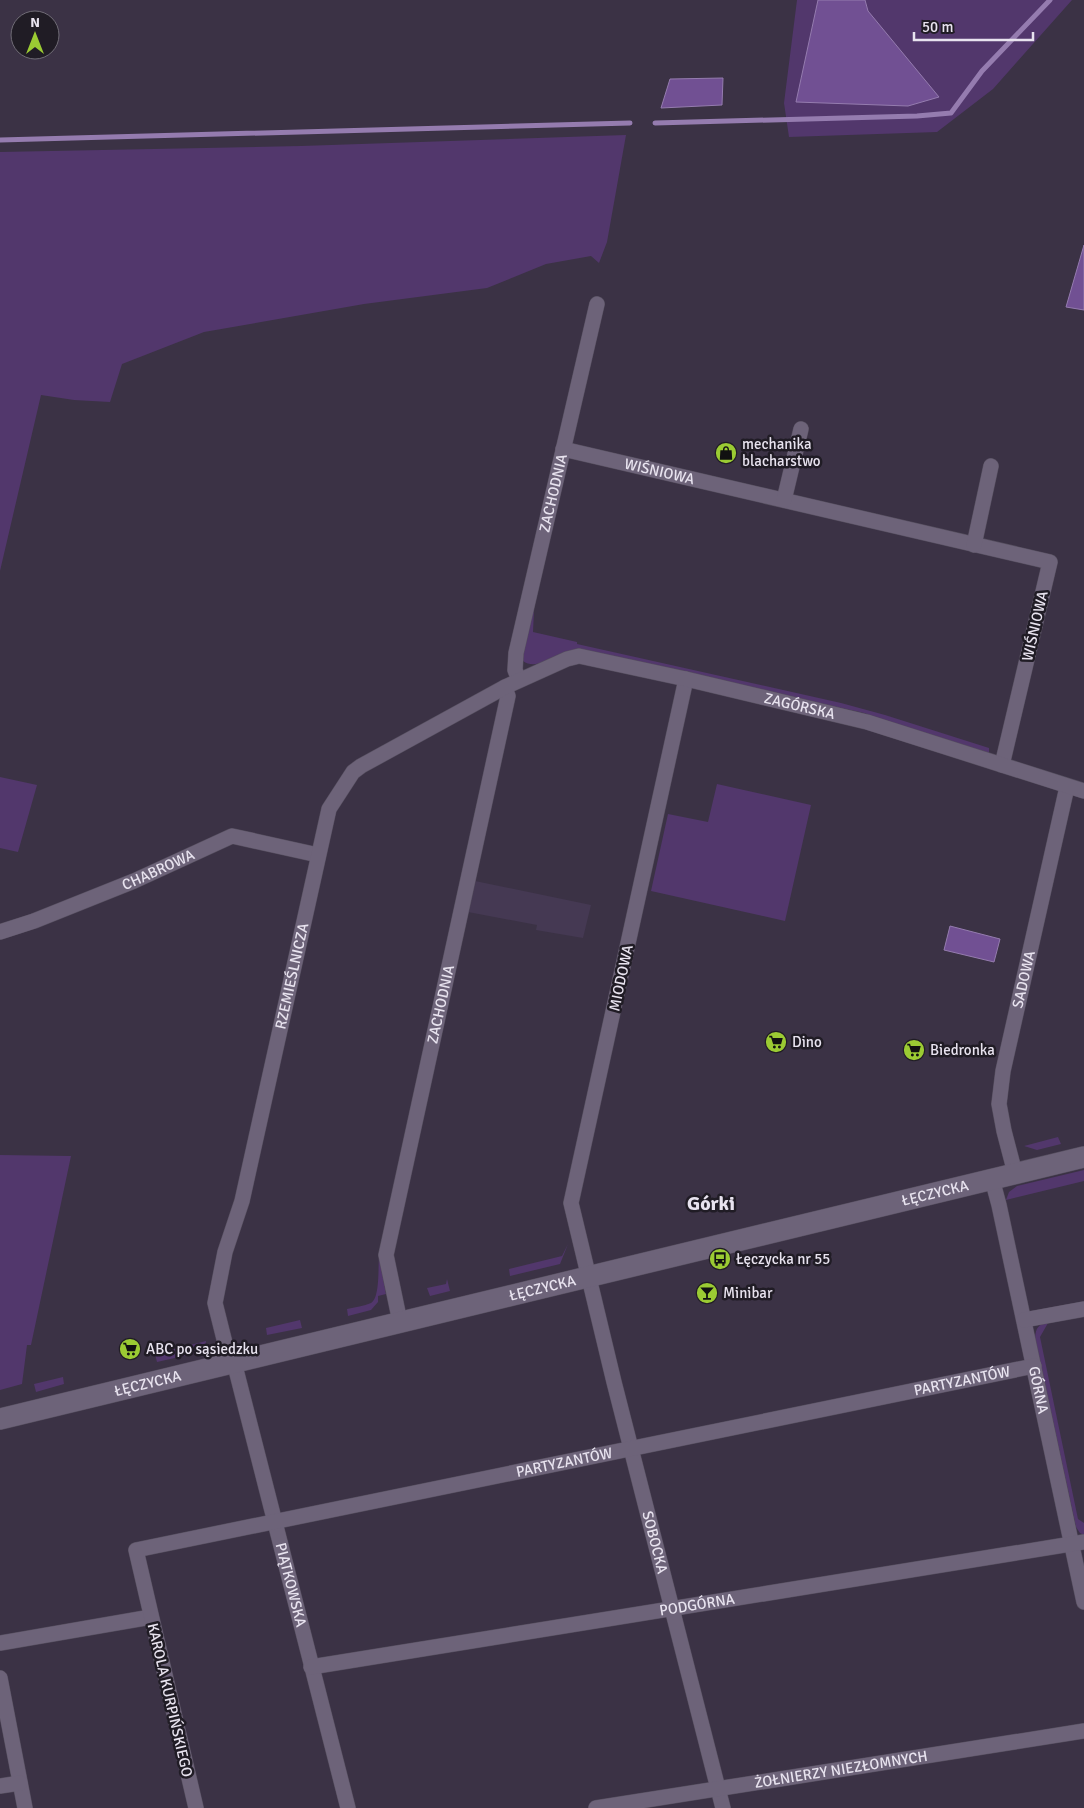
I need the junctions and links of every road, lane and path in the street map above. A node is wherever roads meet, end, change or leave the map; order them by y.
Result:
1 (597, 304) dead end
2 (802, 429) dead end
3 (563, 449) junction
4 (991, 466) dead end
5 (784, 500) junction
6 (974, 545) junction
7 (686, 679) junction
8 (512, 683) junction
9 (1002, 765) junction
10 (1068, 786) junction
11 (1084, 792) edge
12 (318, 855) junction
13 (0, 932) edge
14 (1084, 1157) edge
15 (1015, 1173) junction
16 (992, 1179) junction
17 (588, 1276) junction
18 (1084, 1308) edge
19 (1024, 1320) junction
20 (400, 1322) junction
21 (232, 1362) junction
22 (1034, 1366) junction
23 (0, 1419) edge
24 (632, 1449) junction
25 (274, 1521) junction
26 (1078, 1543) edge
27 (145, 1591) joint
28 (1084, 1602) edge
29 (671, 1608) junction
30 (151, 1617) junction
31 (0, 1643) edge
32 (312, 1667) junction
33 (0, 1678) edge
34 (1084, 1731) edge
35 (20, 1783) junction
36 (0, 1786) edge
37 (718, 1789) junction
38 (25, 1808) edge
39 (196, 1808) edge
40 (348, 1808) edge
41 (596, 1808) edge
42 (723, 1808) edge

1 - 3 street, ZACHODNIA
2 - 5 street
3 - 5 street, WIŚNIOWA
3 - 8 street, ZACHODNIA
4 - 6 street
5 - 6 street, WIŚNIOWA
6 - 9 street, WIŚNIOWA
7 - 8 street, ZAGÓRSKA
7 - 9 street, ZAGÓRSKA
7 - 17 street, MIODOWA
8 - 12 street, RZEMIEŚLNICZA
8 - 20 street, ZACHODNIA
9 - 10 street, ZAGÓRSKA
10 - 11 street, ZAGÓRSKA
10 - 15 street, SADOWA
12 - 13 street, CHABROWA
12 - 21 street, RZEMIEŚLNICZA
14 - 15 main road, ŁĘCZYCKA
15 - 16 main road, ŁĘCZYCKA
16 - 17 main road, ŁĘCZYCKA
16 - 19 street, GÓRNA
17 - 20 main road, ŁĘCZYCKA
17 - 24 street, SOBOCKA
18 - 19 street
19 - 22 street, GÓRNA
20 - 21 main road, ŁĘCZYCKA
21 - 23 main road, ŁĘCZYCKA
21 - 25 street, PIĄTKOWSKA
22 - 24 street, PARTYZANTÓW
22 - 26 street, GÓRNA
24 - 25 street, PARTYZANTÓW
24 - 29 street, SOBOCKA
25 - 27 street, PARTYZANTÓW
25 - 32 street, PIĄTKOWSKA
26 - 28 street, GÓRNA
26 - 29 street, PODGÓRNA
27 - 30 street, KAROLA KURPIŃSKIEGO
29 - 32 street, PODGÓRNA
29 - 37 street, SOBOCKA
30 - 31 street
30 - 39 street, KAROLA KURPIŃSKIEGO
32 - 40 street, PIĄTKOWSKA
33 - 35 street
34 - 37 street, ŻOŁNIERZY NIEZŁOMNYCH
35 - 36 street
35 - 38 street
37 - 41 street, ŻOŁNIERZY NIEZŁOMNYCH
37 - 42 street, SOBOCKA

